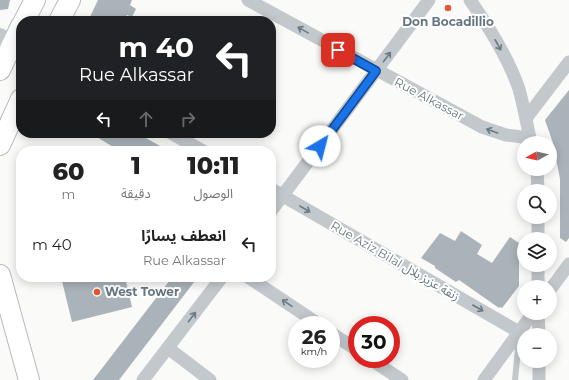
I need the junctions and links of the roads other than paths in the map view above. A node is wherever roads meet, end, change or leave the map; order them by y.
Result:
1 (35, 0) edge
2 (70, 0) edge
3 (248, 0) edge
4 (429, 0) edge
5 (470, 0) edge
6 (27, 16) edge
7 (62, 16) edge
8 (14, 38) edge
9 (569, 62) edge
10 (0, 70) edge
11 (376, 71) junction
12 (16, 110) edge
13 (527, 117) junction
14 (530, 136) edge
15 (517, 137) edge
16 (180, 138) edge
17 (0, 145) edge
18 (194, 146) edge
19 (277, 193) edge
20 (567, 272) edge
21 (0, 275) edge
22 (218, 282) edge
23 (256, 282) edge
24 (557, 283) edge
25 (4, 304) edge
26 (306, 316) edge
27 (517, 331) edge
28 (517, 335) edge
29 (168, 348) junction
30 (517, 356) edge
31 (384, 368) edge
32 (539, 368) edge
33 (29, 380) edge
34 (142, 380) edge
35 (210, 380) edge
36 (402, 380) edge
37 (484, 380) edge
38 (515, 380) edge
39 (539, 380) edge

1 - 6 main road
2 - 7 main road
11 -> 3 street, Rue Alkassar
11 -> 4 street
5 -> 13 street
8 - 10 main road
9 - 13 street
15 -> 11 street, Rue Alkassar
11 - 19 street
12 - 17 main road
13 - 14 street
16 - 18 street
19 -> 27 street, Rue Aziz Bilal زنقة عزيز بلال
20 - 24 street
21 - 25 main road
29 -> 22 street
26 -> 23 street
25 - 33 main road
28 - 37 street
29 - 34 street
29 - 35 street
30 - 38 lane
31 - 36 street
32 - 39 street

